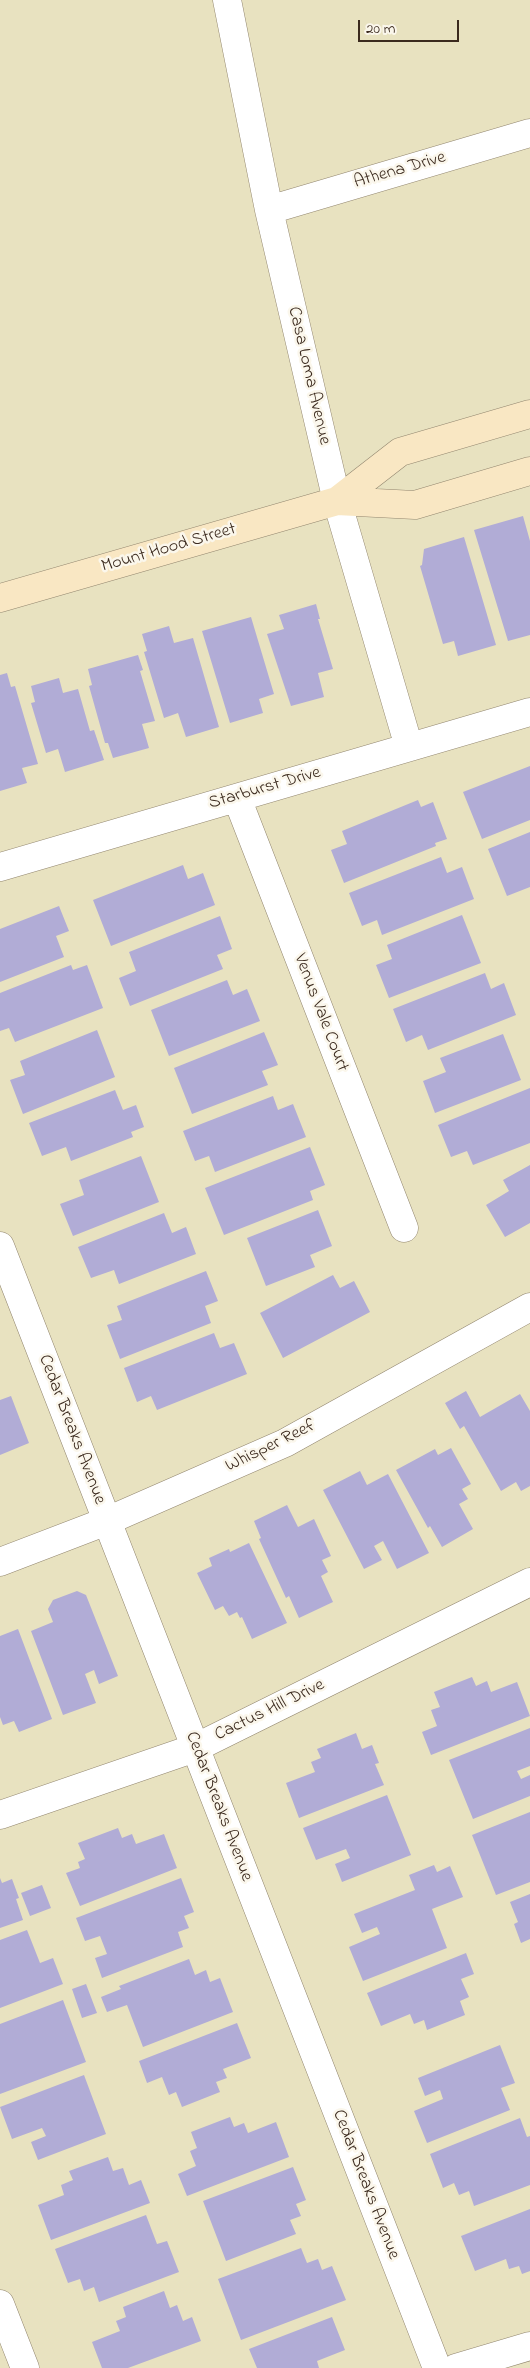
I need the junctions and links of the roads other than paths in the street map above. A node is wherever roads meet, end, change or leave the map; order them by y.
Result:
1 (227, 0) edge
2 (530, 133) edge
3 (269, 210) junction
4 (530, 414) edge
5 (530, 471) edge
6 (337, 501) junction
7 (0, 598) edge
8 (530, 712) edge
9 (409, 747) junction
10 (237, 798) junction
11 (0, 867) edge
12 (404, 1228) dead end
13 (0, 1246) edge
14 (10, 1303) edge
15 (530, 1307) edge
16 (107, 1521) junction
17 (0, 1562) edge
18 (530, 1582) edge
19 (195, 1748) junction
20 (0, 1815) edge
21 (1, 2310) edge
22 (530, 2346) edge
23 (25, 2368) edge
24 (437, 2368) edge
25 (456, 2368) edge

1 - 3 street, Casa Loma Avenue
2 - 3 street, Athena Drive
3 - 6 street, Casa Loma Avenue
4 - 6 street, Mount Hood Street
5 - 6 street, Mount Hood Street
6 - 7 street, Mount Hood Street
6 - 9 street, Casa Loma Avenue
8 - 9 street, Starburst Drive
9 - 10 street, Starburst Drive
10 - 11 street, Starburst Drive
10 - 12 street, Venus Vale Court
13 - 14 street, Cedar Breaks Avenue
14 - 16 street, Cedar Breaks Avenue
15 - 16 street, Whisper Reef
16 - 17 street, Whisper Reef
16 - 19 street, Cedar Breaks Avenue
18 - 19 street, Cactus Hill Drive
19 - 20 street, Cactus Hill Drive
19 - 24 street, Cedar Breaks Avenue
21 - 23 street
22 - 25 street

